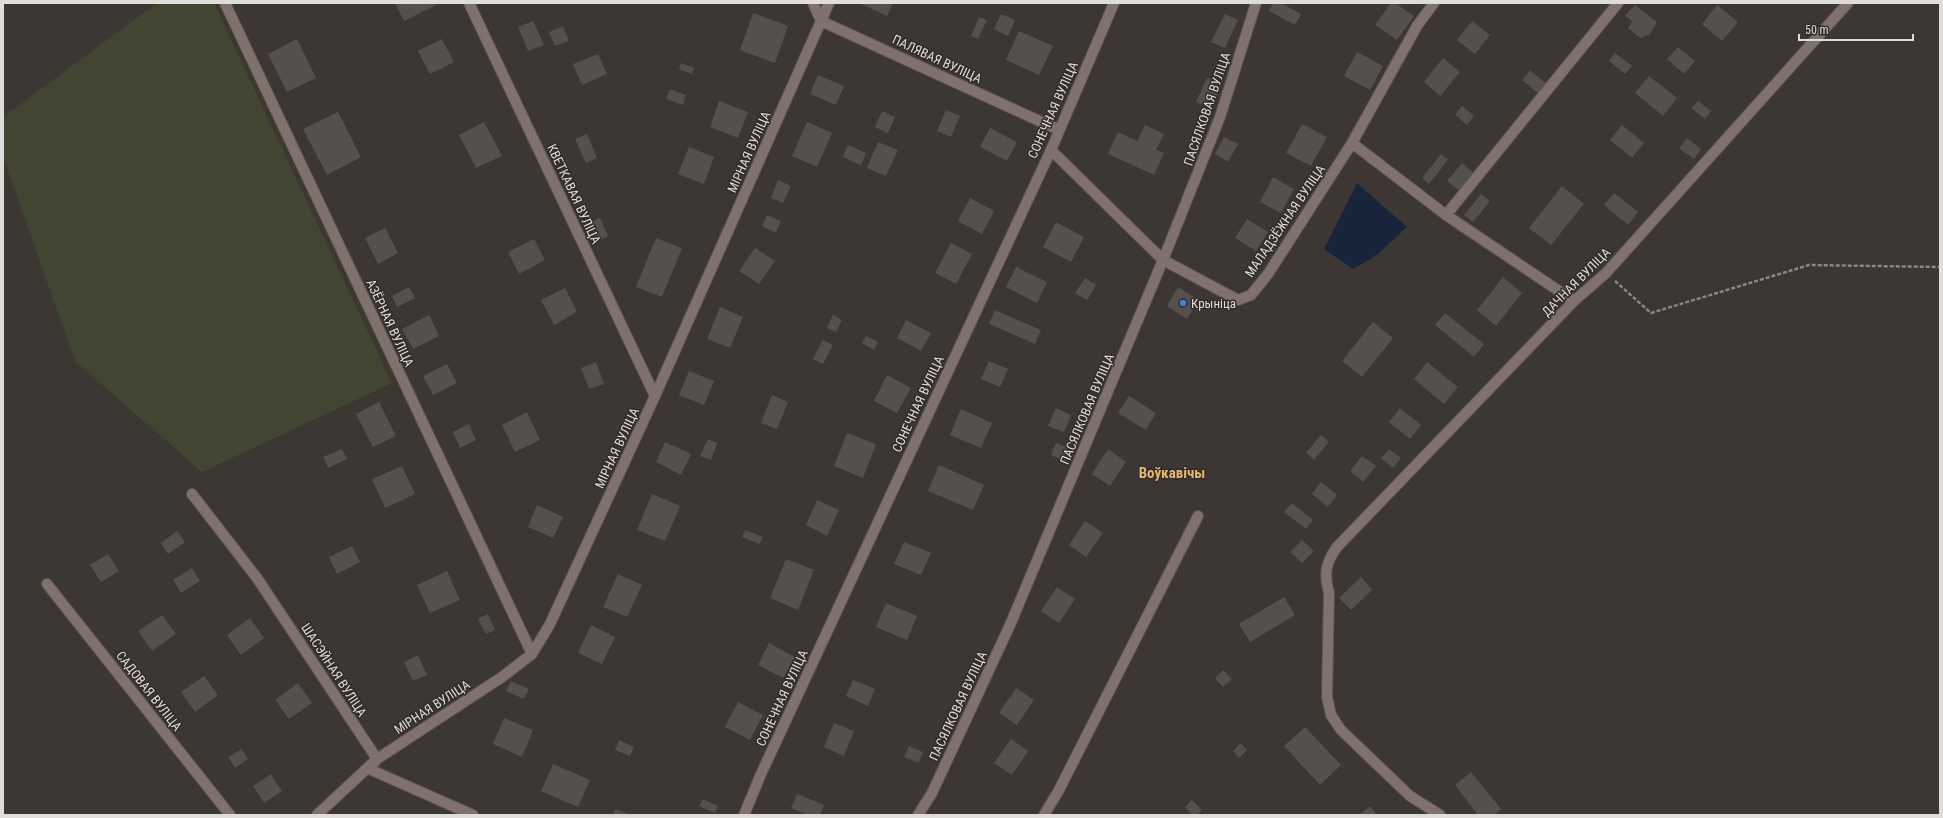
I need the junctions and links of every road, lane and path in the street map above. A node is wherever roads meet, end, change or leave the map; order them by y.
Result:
1 (225, 3) edge
2 (469, 3) edge
3 (813, 3) edge
4 (829, 3) edge
5 (1114, 3) edge
6 (1256, 3) edge
7 (1434, 3) edge
8 (1618, 3) edge
9 (1848, 3) edge
10 (821, 20) junction
11 (1058, 130) junction
12 (1352, 143) junction
13 (1050, 150) junction
14 (1446, 215) junction
15 (1163, 260) junction
16 (1940, 267) edge
17 (1606, 273) junction
18 (1574, 301) junction
19 (656, 396) junction
20 (192, 494) dead end
21 (1198, 516) dead end
22 (47, 584) dead end
23 (532, 654) junction
24 (377, 759) junction
25 (230, 815) edge
26 (317, 815) edge
27 (473, 815) edge
28 (744, 815) edge
29 (918, 815) edge
30 (1044, 815) edge
31 (1440, 815) edge

1 - 23 street, АЗЁРНАЯ ВУЛІЦА
2 - 19 street, КВЕТКАВАЯ ВУЛІЦА
3 - 10 street
4 - 10 street, МІРНАЯ ВУЛІЦА
5 - 11 street, СОНЕЧНАЯ ВУЛІЦА
6 - 15 street, ПАСЯЛКОВАЯ ВУЛІЦА
7 - 12 street, МАЛАДЗЁЖНАЯ ВУЛІЦА
8 - 14 street
9 - 17 street, ДАЧНАЯ ВУЛІЦА
10 - 11 street, ПАЛЯВАЯ ВУЛІЦА
10 - 19 street, МІРНАЯ ВУЛІЦА
11 - 13 street, СОНЕЧНАЯ ВУЛІЦА
12 - 14 street
12 - 15 street, МАЛАДЗЁЖНАЯ ВУЛІЦА
13 - 15 street, МАЛАДЗЁЖНАЯ ВУЛІЦА
13 - 28 street, СОНЕЧНАЯ ВУЛІЦА
14 - 18 street
15 - 29 street, ПАСЯЛКОВАЯ ВУЛІЦА
16 - 17 path
17 - 18 street, ДАЧНАЯ ВУЛІЦА
18 - 31 street, ДАЧНАЯ ВУЛІЦА
19 - 23 street, МІРНАЯ ВУЛІЦА
20 - 24 street, ШАСЭЙНАЯ ВУЛІЦА
21 - 30 street
22 - 25 street, САДОВАЯ ВУЛІЦА
23 - 24 street, МІРНАЯ ВУЛІЦА
24 - 26 street, МІРНАЯ ВУЛІЦА
24 - 27 street

